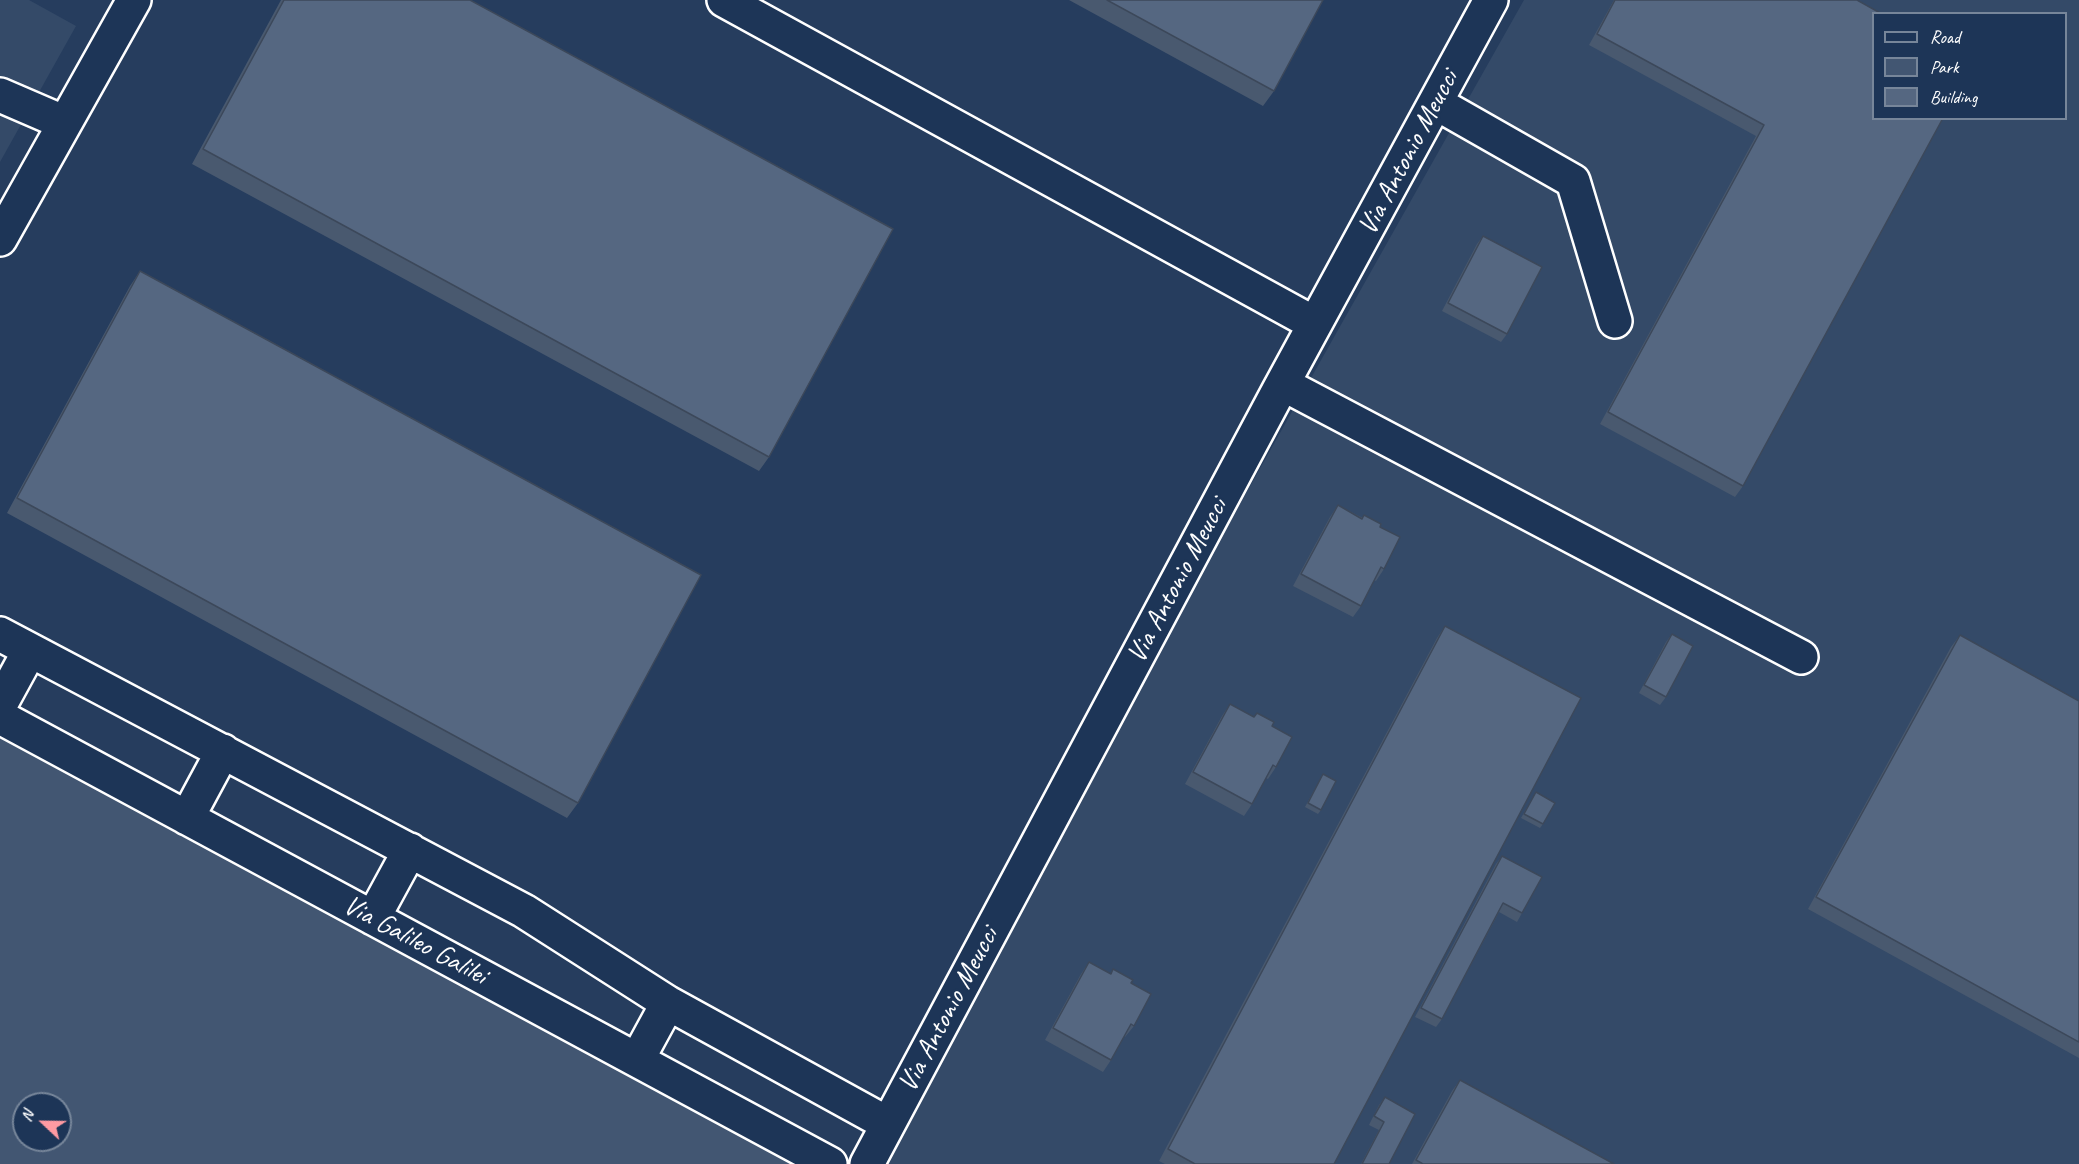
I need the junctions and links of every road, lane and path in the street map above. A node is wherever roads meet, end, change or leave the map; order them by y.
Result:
1 (134, 0) edge
2 (724, 0) edge
3 (1491, 0) edge
4 (0, 95) edge
5 (1436, 103) junction
6 (65, 123) junction
7 (0, 238) edge
8 (1615, 321) dead end
9 (1315, 324) junction
10 (1283, 384) junction
11 (0, 634) edge
12 (30, 650) junction
13 (1800, 657) dead end
14 (0, 705) edge
15 (0, 717) edge
16 (223, 751) junction
17 (187, 818) junction
18 (410, 849) junction
19 (373, 918) junction
20 (668, 1003) junction
21 (637, 1060) junction
22 (888, 1124) junction
23 (830, 1164) edge
24 (867, 1164) edge

1 - 6 street
2 - 9 street
3 - 5 street, Via Antonio Meucci
4 - 6 street
5 - 8 street
5 - 9 street, Via Antonio Meucci
6 - 7 street
9 - 10 street, Via Antonio Meucci
10 - 13 street
10 - 22 street, Via Antonio Meucci
11 - 12 street
12 - 14 street
12 - 16 street
15 - 17 street, Via Galileo Galilei
16 - 17 street
16 - 18 street
17 - 19 street, Via Galileo Galilei
18 - 19 street
18 - 20 street
19 - 21 street, Via Galileo Galilei
20 - 21 street
20 - 22 street
21 - 23 street, Via Galileo Galilei
22 - 24 street, Via Antonio Meucci

